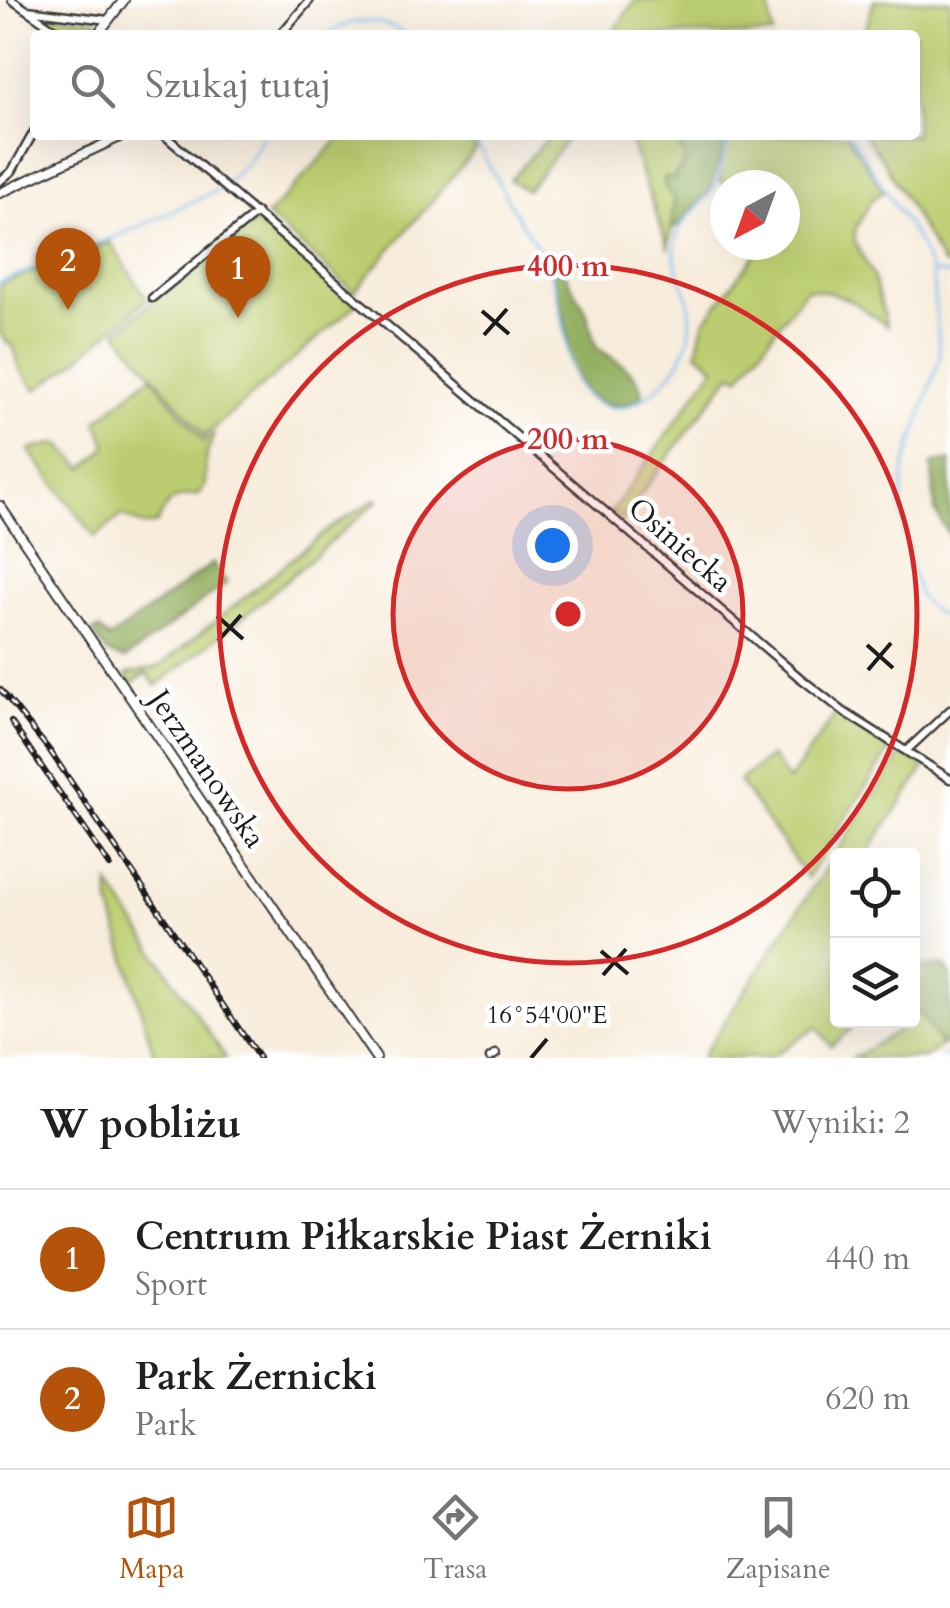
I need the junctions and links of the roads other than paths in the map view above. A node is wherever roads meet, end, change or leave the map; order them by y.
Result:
1 (12, 0) edge
2 (124, 0) edge
3 (310, 0) edge
4 (26, 10) junction
5 (108, 20) junction
6 (56, 30) edge
7 (101, 30) edge
8 (284, 30) edge
9 (30, 139) edge
10 (113, 140) edge
11 (170, 140) edge
12 (0, 181) edge
13 (0, 194) edge
14 (257, 213) junction
15 (152, 298) dead end
16 (0, 506) edge
17 (950, 710) edge
18 (906, 751) junction
19 (950, 780) edge
20 (376, 1058) edge

1 - 4 street
2 - 5 street
3 - 8 street
4 - 5 street
4 - 6 street
5 - 7 street
9 - 12 street
10 - 13 street
11 - 14 street, Osiniecka
14 - 15 street
14 - 18 street, Osiniecka
16 - 20 street, Jerzmanowska
17 - 18 street
18 - 19 street, Osiniecka

